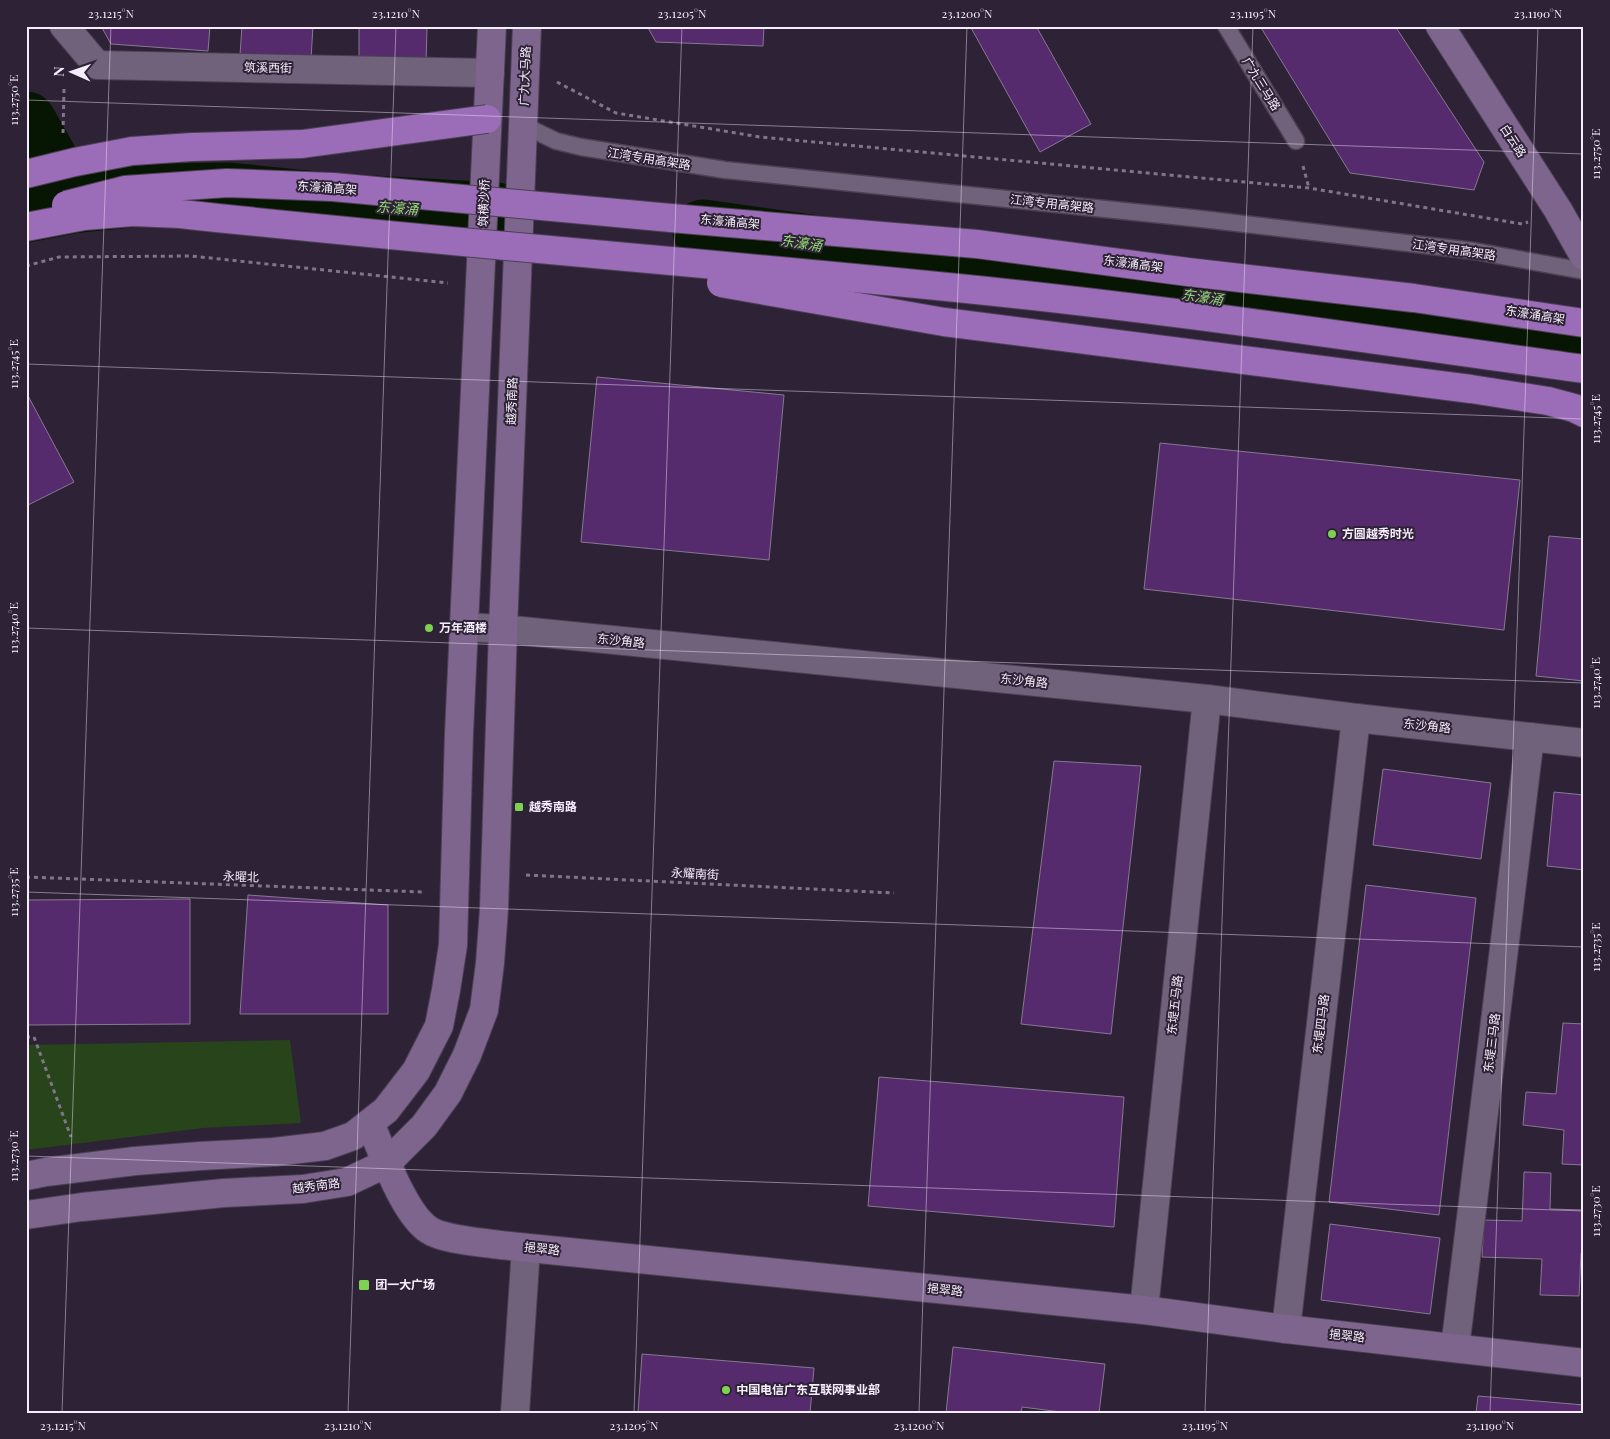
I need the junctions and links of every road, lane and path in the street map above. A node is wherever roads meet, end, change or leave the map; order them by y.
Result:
1 (64, 26) edge
2 (492, 26) edge
3 (527, 26) edge
4 (1226, 26) edge
5 (1440, 26) edge
6 (525, 66) junction
7 (490, 73) junction
8 (487, 119) junction
9 (523, 125) junction
10 (1296, 141) dead end
11 (26, 174) edge
12 (1558, 210) junction
13 (26, 216) edge
14 (26, 227) edge
15 (513, 247) junction
16 (1584, 256) edge
17 (26, 266) edge
18 (1584, 271) edge
19 (481, 286) junction
20 (1584, 323) edge
21 (1584, 369) edge
22 (1584, 413) edge
23 (464, 627) junction
24 (503, 629) junction
25 (1207, 699) junction
26 (1356, 718) junction
27 (1530, 737) junction
28 (1584, 743) edge
29 (495, 873) junction
30 (26, 877) edge
31 (455, 893) junction
32 (894, 893) dead end
33 (26, 1038) edge
34 (370, 1123) junction
35 (387, 1163) junction
36 (82, 1167) junction
37 (26, 1176) edge
38 (26, 1215) edge
39 (526, 1248) junction
40 (1144, 1310) junction
41 (1286, 1329) junction
42 (1455, 1348) junction
43 (1584, 1362) edge
44 (515, 1413) edge

1 - 7 street, 筑溪西街
2 - 7 main road
3 - 6 main road, 广九大马路
4 - 10 lane, 广九三马路
5 - 12 main road, 白云路
6 - 9 main road, 广九大马路
6 - 12 path
7 - 8 main road
8 - 11 highway, bridge
8 - 19 main road, 筑横沙桥, bridge
9 - 18 lane, 江湾专用高架路
9 - 24 main road, 越秀南路, bridge
12 - 16 main road, 白云路
13 - 20 highway, 东濠涌高架, bridge
14 - 15 highway, bridge
15 - 21 highway, bridge
15 - 22 highway, bridge
17 - 19 path
19 - 23 main road
23 - 24 street, 东沙角路
23 - 31 main road
24 - 25 street, 东沙角路
24 - 29 main road, 越秀南路
25 - 26 street, 东沙角路
25 - 40 street, 东堤五马路
26 - 27 street, 东沙角路
26 - 41 street, 东堤四马路
27 - 28 street, 东沙角路
27 - 42 street, 东堤三马路
29 - 32 path, 永耀南街
29 - 35 main road, 越秀南路
30 - 31 path, 永曜北
31 - 34 main road
33 - 36 path
34 - 35 main road, 挹翠路
34 - 36 main road
35 - 38 main road, 越秀南路
35 - 39 main road, 挹翠路
36 - 37 main road
39 - 40 main road, 挹翠路
39 - 44 street
40 - 41 main road, 挹翠路
41 - 42 main road, 挹翠路
42 - 43 main road, 挹翠路

